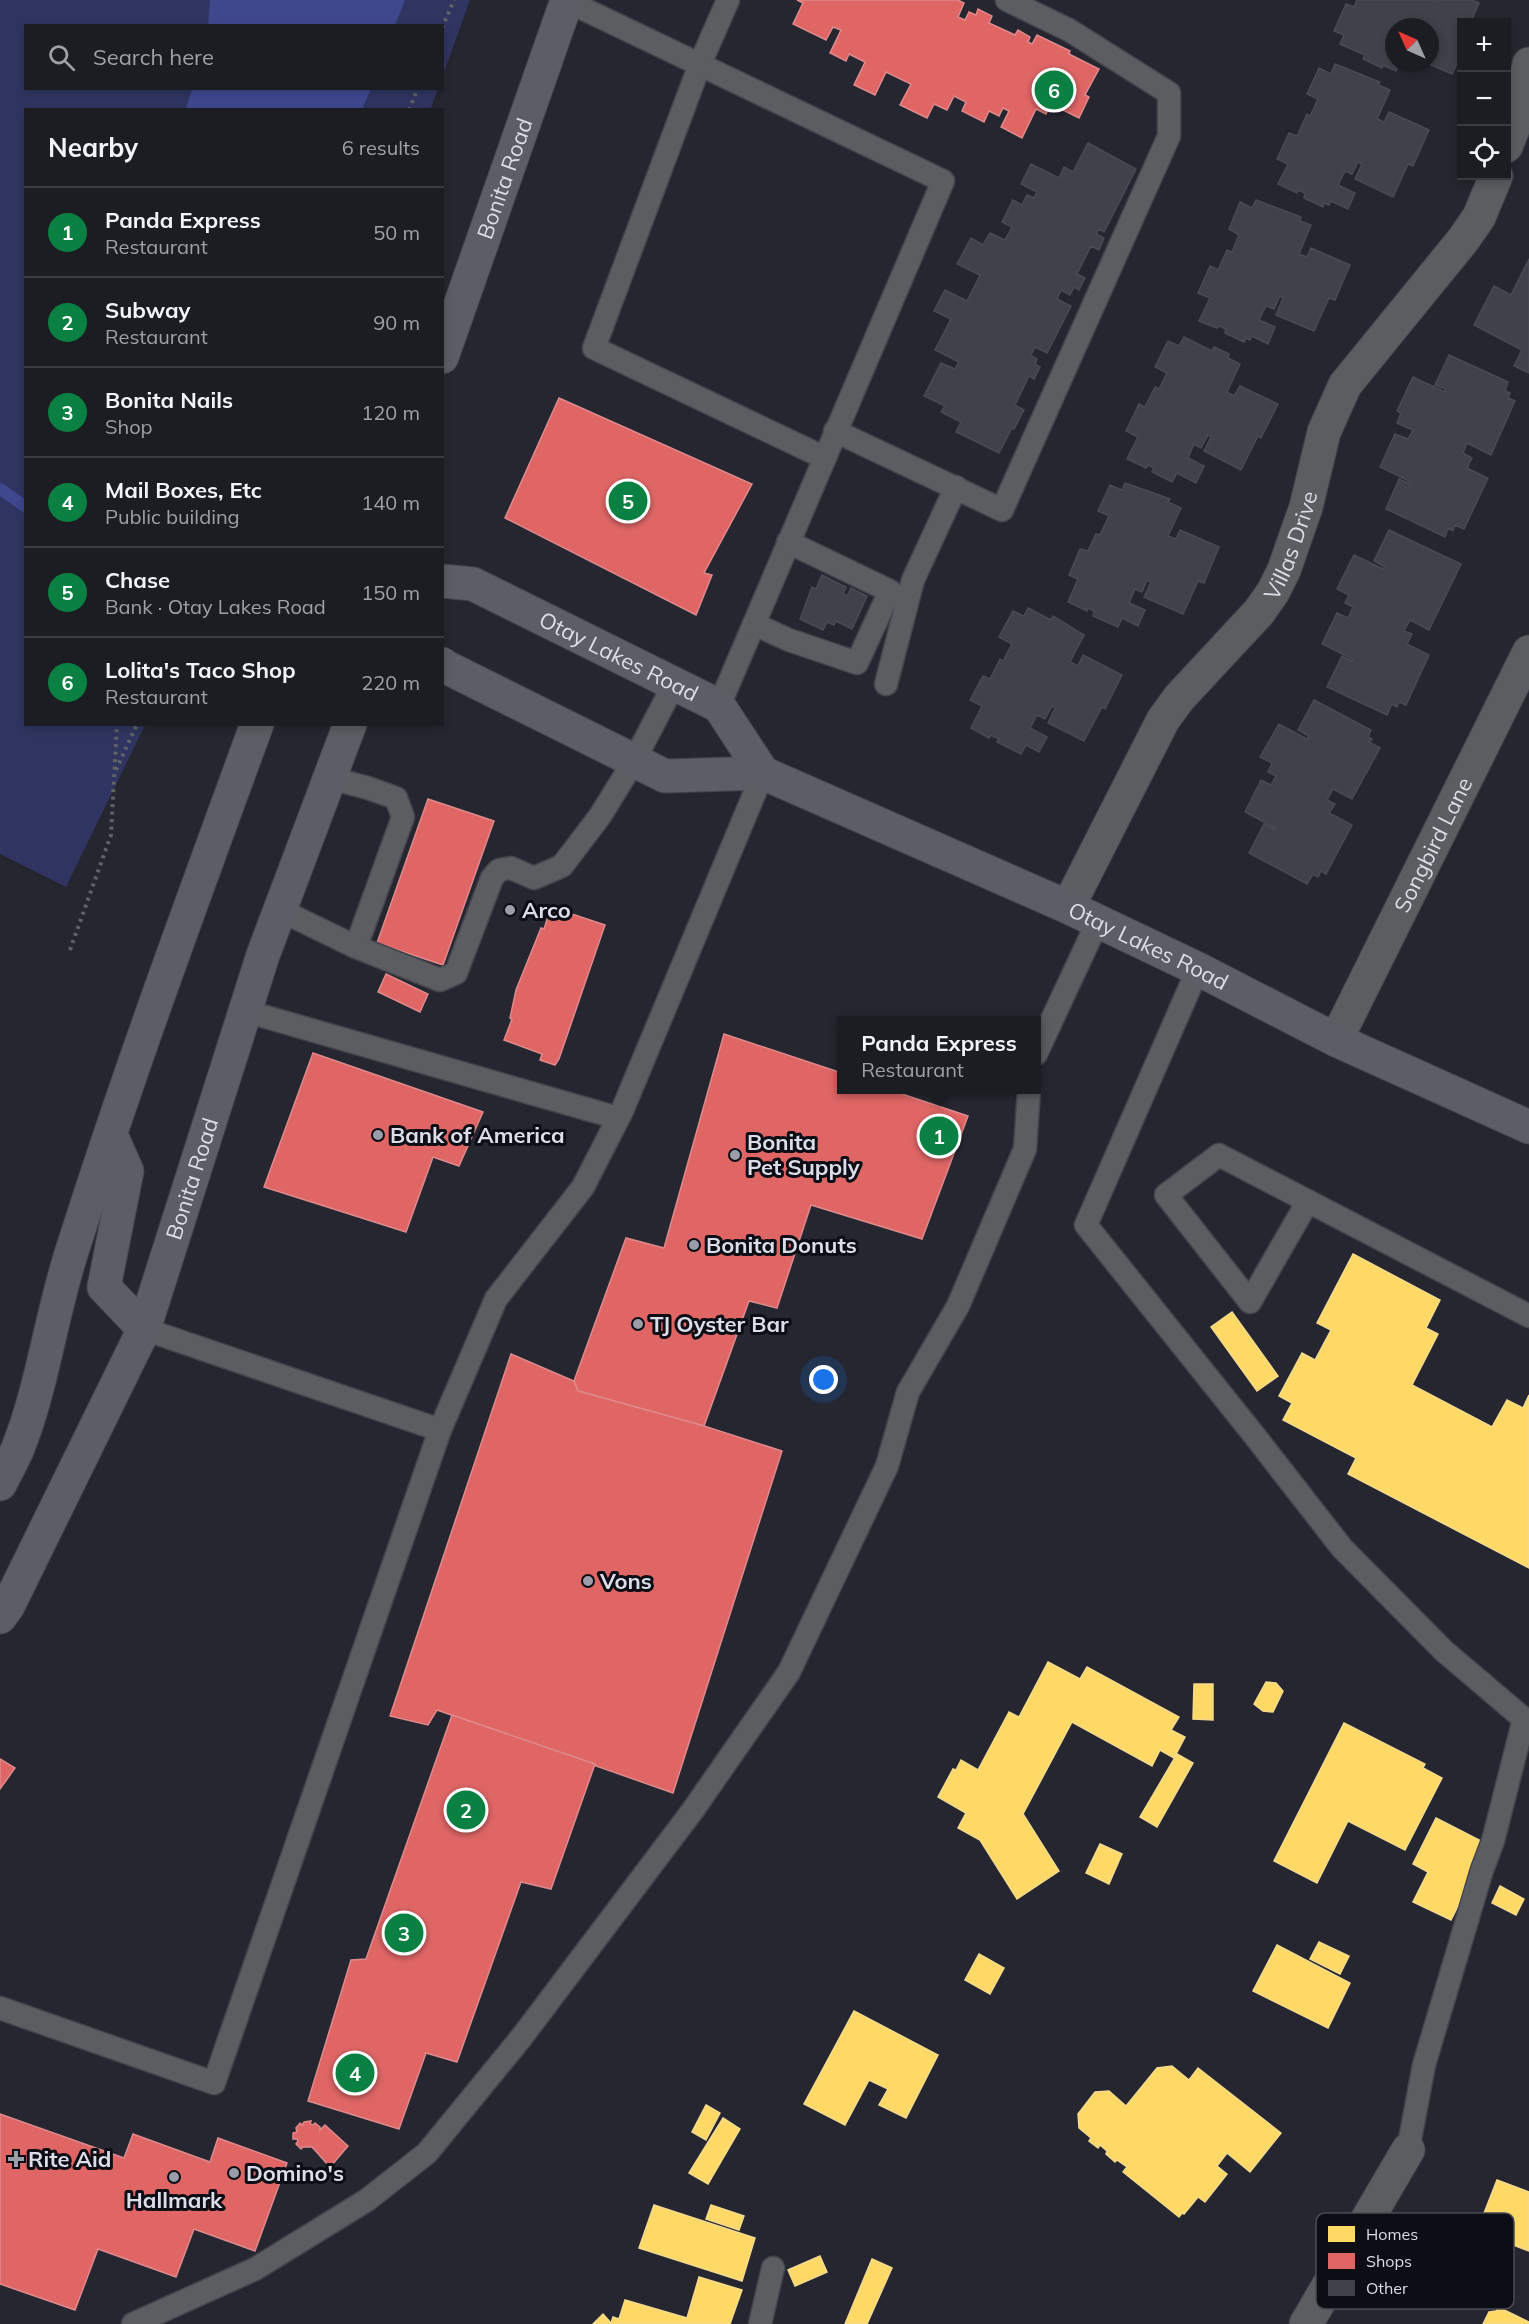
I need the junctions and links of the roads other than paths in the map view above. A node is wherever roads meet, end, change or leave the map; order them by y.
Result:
1 (567, 0) edge
2 (728, 0) edge
3 (1007, 0) edge
4 (700, 64) junction
5 (1529, 64) edge
6 (1511, 134) edge
7 (1494, 180) edge
8 (444, 351) edge
9 (836, 431) junction
10 (825, 458) junction
11 (956, 487) junction
12 (788, 542) junction
13 (444, 581) edge
14 (754, 624) junction
15 (1529, 652) edge
16 (444, 665) edge
17 (674, 684) junction
18 (886, 684) dead end
19 (719, 706) junction
20 (256, 726) edge
21 (349, 726) edge
22 (634, 760) junction
23 (763, 774) junction
24 (330, 778) junction
25 (1068, 907) junction
26 (280, 910) junction
27 (1098, 921) junction
28 (356, 947) junction
29 (1198, 969) junction
30 (246, 1011) junction
31 (1336, 1040) junction
32 (1041, 1043) edge
33 (1029, 1094) edge
34 (618, 1118) junction
35 (1529, 1127) edge
36 (111, 1135) junction
37 (1308, 1201) junction
38 (1529, 1316) edge
39 (144, 1329) junction
40 (440, 1430) junction
41 (0, 1484) edge
42 (0, 1617) edge
43 (0, 2008) edge
44 (1408, 2150) joint
45 (1371, 2213) edge
46 (773, 2268) dead end
47 (1316, 2307) edge
48 (133, 2324) edge
49 (760, 2324) edge
50 (1306, 2324) edge

1 - 4 lane
1 - 8 main road, Bonita Road
2 - 4 lane
3 - 11 lane
4 - 9 lane
4 - 10 lane
5 - 6 street
7 - 25 street, Villas Drive
9 - 10 lane
9 - 11 lane
10 - 12 lane
11 - 18 lane
12 - 14 lane
12 - 14 lane
13 - 17 main road, Otay Lakes Road
14 - 19 lane
15 - 31 street, Songbird Lane
16 - 22 main road, Otay Lakes Road
17 - 19 main road, Otay Lakes Road
17 - 22 lane
19 - 23 main road, Otay Lakes Road
20 - 36 main road
21 - 24 main road, Bonita Road
22 - 23 main road, Otay Lakes Road
22 - 28 lane
23 - 25 main road, Otay Lakes Road
23 - 34 lane
24 - 26 main road, Bonita Road
24 - 28 lane
25 - 27 main road, Otay Lakes Road
26 - 28 lane
26 - 30 main road, Bonita Road
27 - 29 main road, Otay Lakes Road
27 - 32 lane
29 - 31 main road, Otay Lakes Road
29 - 44 lane
30 - 34 lane
30 - 39 main road, Bonita Road
31 - 35 main road, Otay Lakes Road
33 - 48 lane
34 - 40 lane
36 - 39 main road
36 - 41 main road
37 - 37 lane
37 - 38 lane
39 - 40 lane
39 - 42 main road, Bonita Road
40 - 43 lane
44 - 45 street
46 - 49 lane
47 - 50 street

